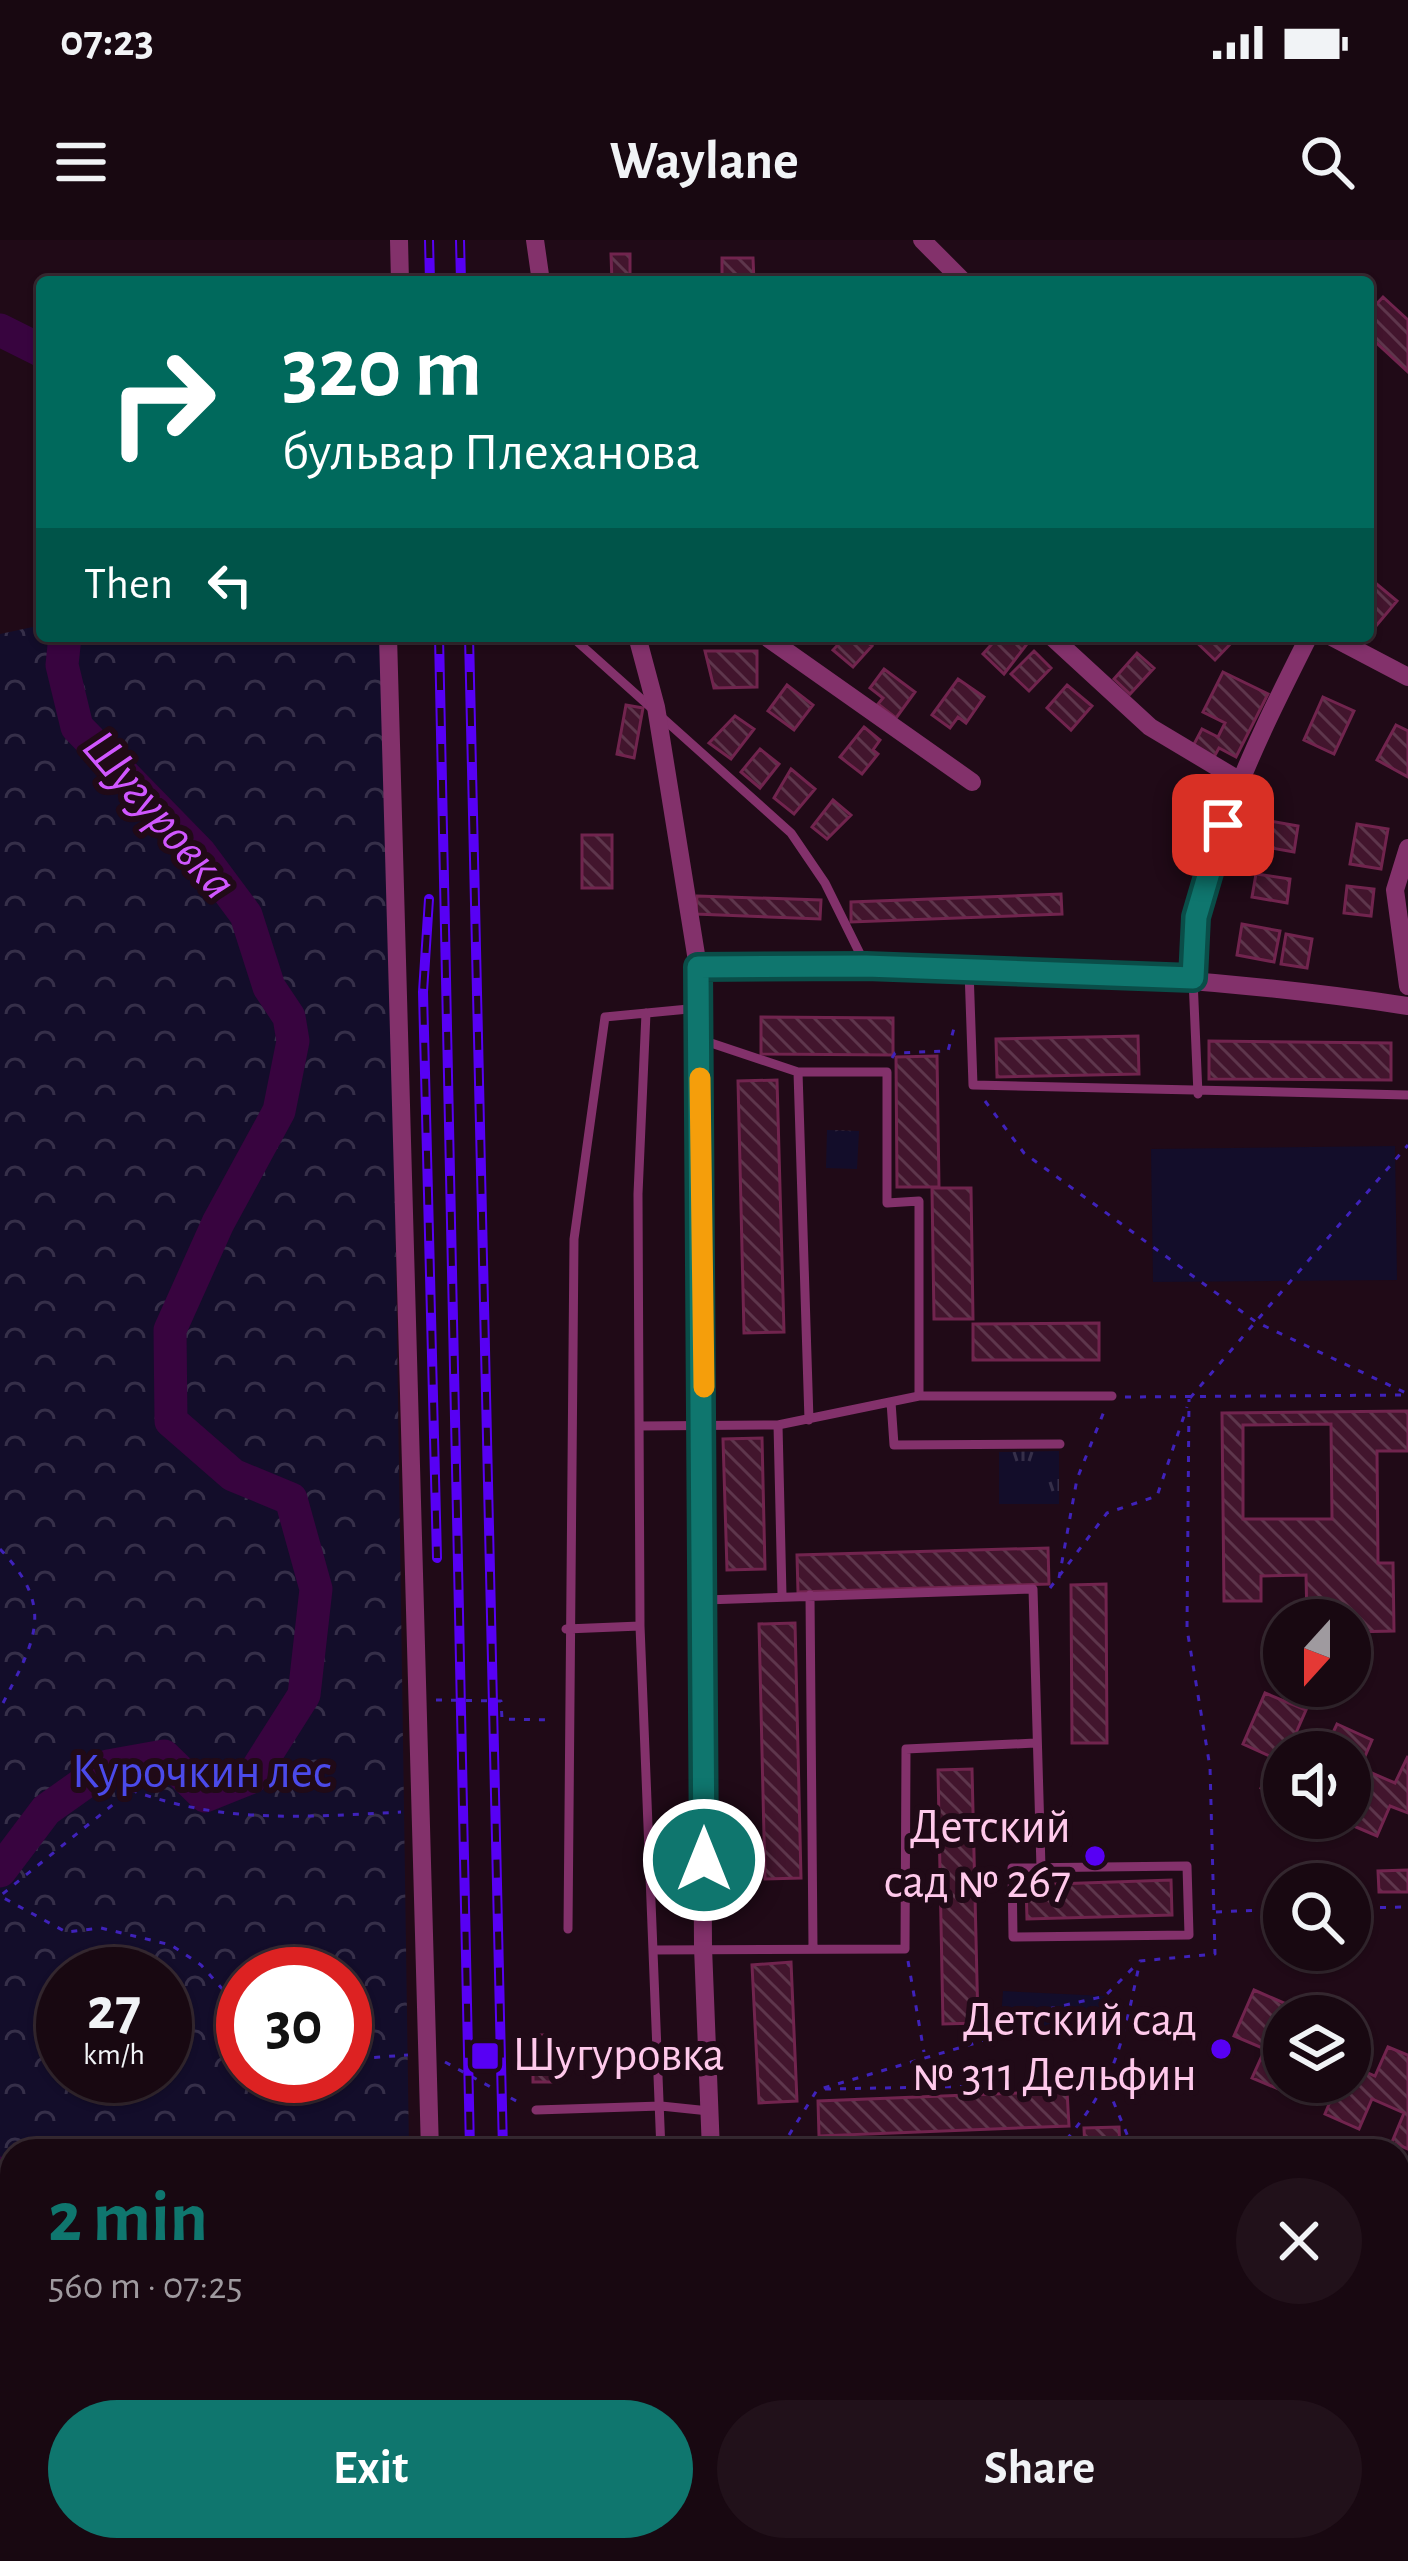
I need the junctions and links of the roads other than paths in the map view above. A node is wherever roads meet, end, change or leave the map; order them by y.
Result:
1 (399, 240) edge
2 (538, 240) edge
3 (922, 240) edge
4 (400, 276) edge
5 (541, 276) edge
6 (958, 276) edge
7 (388, 642) edge
8 (578, 642) edge
9 (639, 642) edge
10 (774, 642) edge
11 (1057, 642) edge
12 (1306, 642) edge
13 (1341, 642) edge
14 (1408, 677) edge
15 (656, 706) junction
16 (1237, 779) junction
17 (972, 782) dead end
18 (1408, 848) edge
19 (866, 966) junction
20 (698, 967) junction
21 (970, 970) junction
22 (1193, 978) junction
23 (1408, 986) edge
24 (1408, 1006) edge
25 (699, 1008) junction
26 (646, 1013) junction
27 (699, 1039) junction
28 (798, 1072) junction
29 (1198, 1094) junction
30 (1408, 1095) edge
31 (920, 1396) junction
32 (1112, 1396) road end
33 (891, 1402) junction
34 (809, 1420) junction
35 (778, 1425) junction
36 (640, 1426) junction
37 (704, 1426) junction
38 (1060, 1444) dead end
39 (782, 1595) junction
40 (810, 1595) junction
41 (705, 1600) junction
42 (640, 1626) junction
43 (566, 1628) junction
44 (1035, 1743) junction
45 (1041, 1868) junction
46 (568, 1928) dead end
47 (703, 1947) junction
48 (813, 1948) junction
49 (653, 1950) junction
50 (661, 2106) junction
51 (536, 2110) road end
52 (710, 2111) junction
53 (430, 2139) edge
54 (661, 2139) edge
55 (711, 2139) edge

1 - 4 street
2 - 5 street
3 - 6 street
7 - 53 street
8 - 15 lane
9 - 15 street
10 - 17 street
11 - 16 street
12 - 16 street
13 - 14 street
15 - 19 lane
15 - 20 street
16 - 22 street
18 - 23 street
19 - 20 street
19 - 21 street
20 - 25 street
21 - 22 street
21 - 29 lane
22 - 24 street
22 - 29 lane
25 - 26 lane
25 - 27 street
26 - 36 lane
26 - 43 lane
27 - 28 lane
27 - 37 street
28 - 31 lane
28 - 34 lane
29 - 30 lane
31 - 32 lane
31 - 33 lane
33 - 34 lane
33 - 38 lane
34 - 35 lane
35 - 37 lane
35 - 39 lane
36 - 37 lane
36 - 42 lane
37 - 41 street
39 - 40 lane
39 - 41 lane
40 - 44 lane
40 - 48 lane
41 - 47 street
42 - 43 lane
42 - 49 lane
43 - 46 lane
44 - 45 lane
44 - 48 lane
45 - 45 lane
47 - 48 lane
47 - 49 lane
47 - 52 street
49 - 50 lane
50 - 51 lane
50 - 52 lane
50 - 54 lane
52 - 55 street

